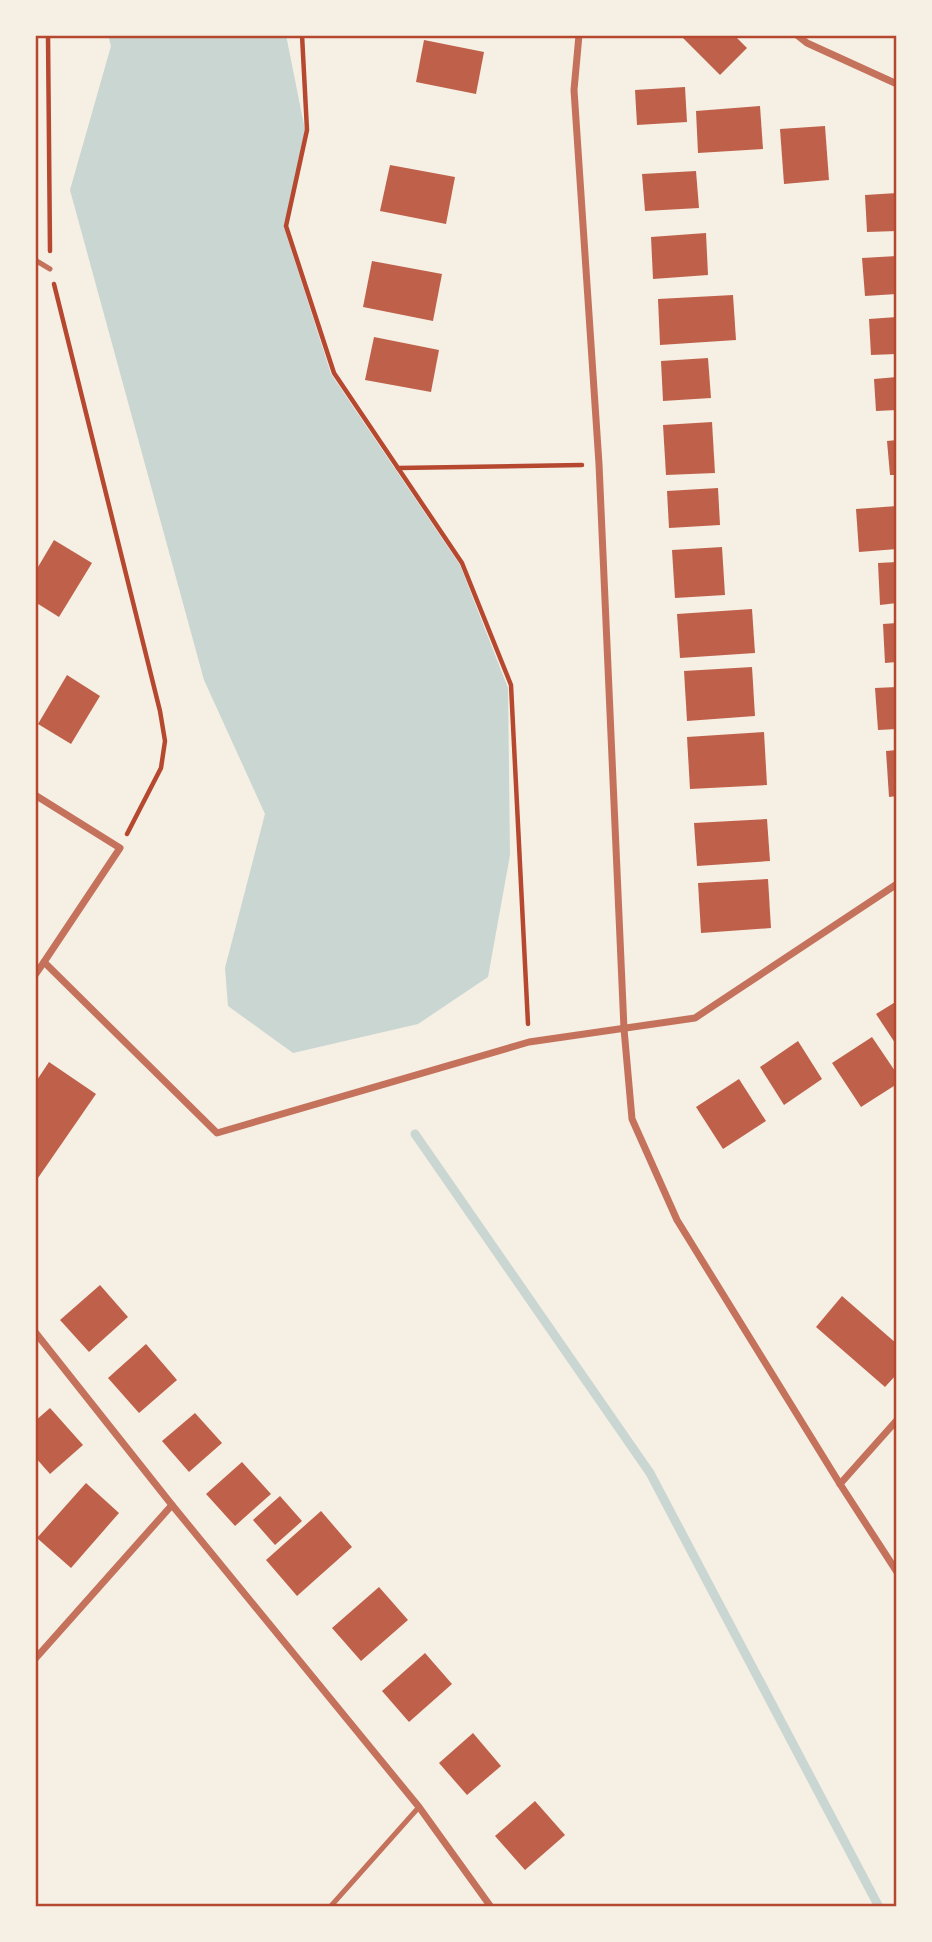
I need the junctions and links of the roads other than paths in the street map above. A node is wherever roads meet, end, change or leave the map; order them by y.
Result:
1 (579, 35) edge
2 (797, 35) edge
3 (897, 84) edge
4 (35, 260) edge
5 (50, 268) road end
6 (35, 795) edge
7 (897, 884) edge
8 (44, 962) junction
9 (35, 975) edge
10 (624, 1029) junction
11 (35, 1332) edge
12 (897, 1420) edge
13 (840, 1484) junction
14 (172, 1505) junction
15 (897, 1572) edge
16 (35, 1659) edge
17 (419, 1807) junction
18 (330, 1907) edge
19 (491, 1907) edge

1 - 10 street
2 - 3 street
4 - 5 lane
6 - 8 street
7 - 10 street
8 - 9 street
8 - 10 street
10 - 13 street
11 - 14 street
12 - 13 street
13 - 15 street
14 - 16 street
14 - 17 street
17 - 18 lane
17 - 19 street

